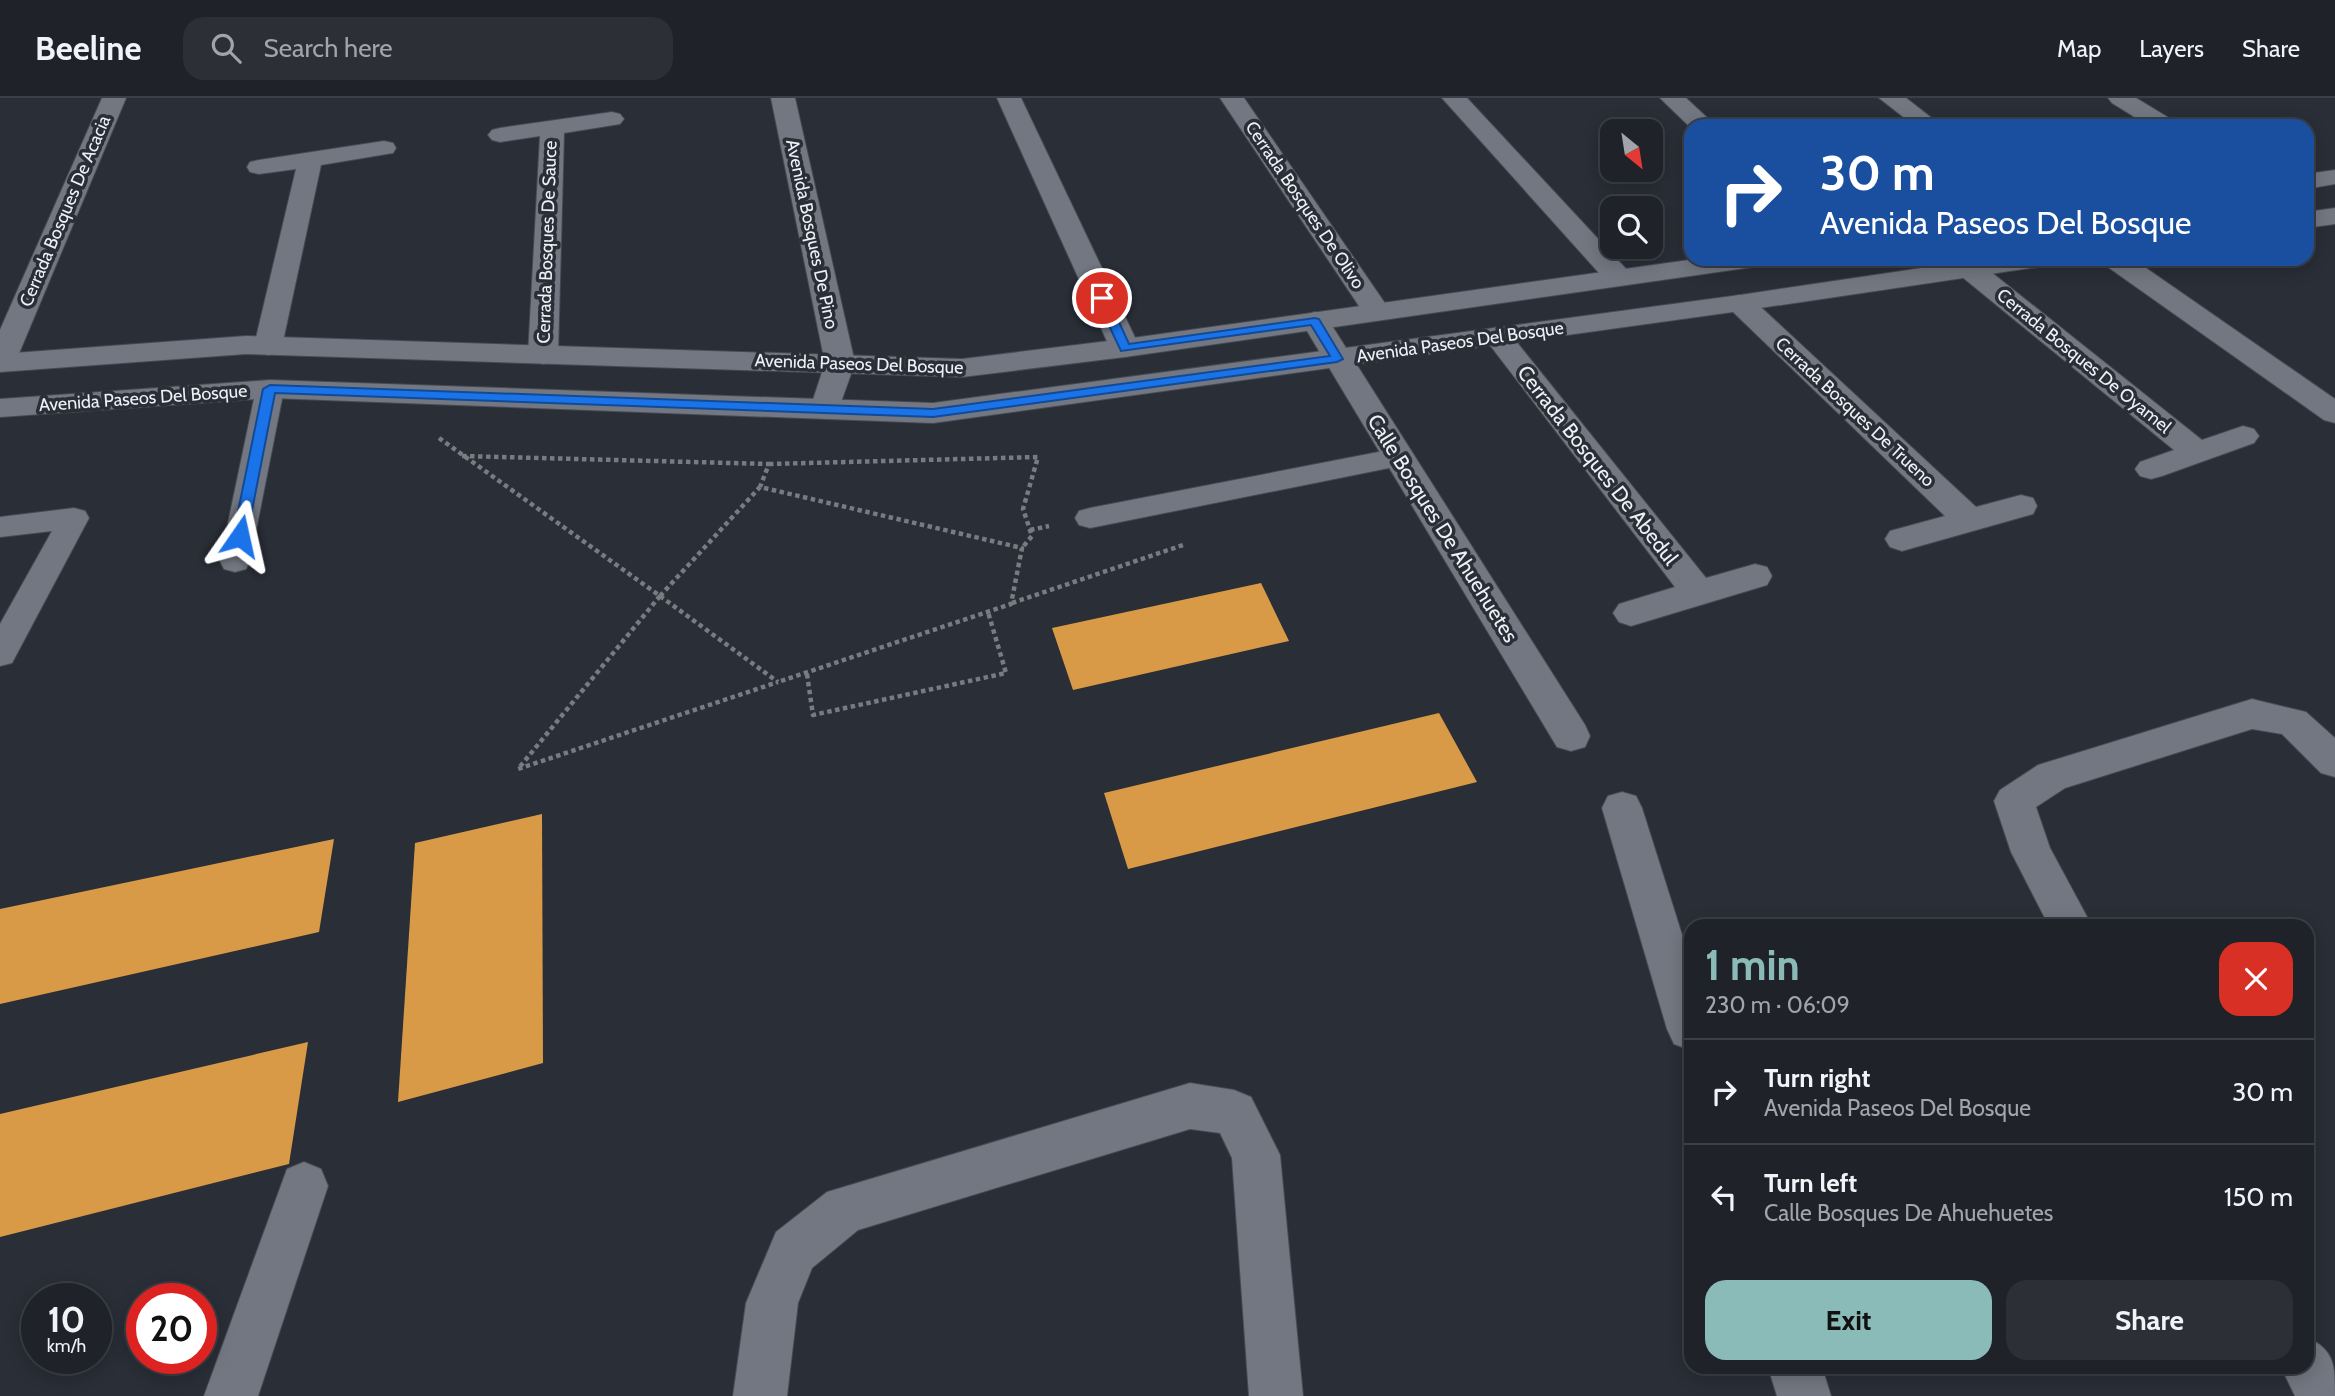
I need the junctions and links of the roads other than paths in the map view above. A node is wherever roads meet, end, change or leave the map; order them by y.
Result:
1 (114, 98) edge
2 (783, 98) edge
3 (1009, 98) edge
4 (1232, 98) edge
5 (1454, 98) edge
6 (1672, 98) edge
7 (1891, 98) edge
8 (2120, 98) edge
9 (612, 119) dead end
10 (1696, 119) edge
11 (1920, 119) edge
12 (2154, 119) edge
13 (552, 129) junction
14 (500, 135) dead end
15 (384, 148) dead end
16 (310, 160) junction
17 (259, 167) dead end
18 (2335, 177) edge
19 (2314, 181) edge
20 (2335, 216) edge
21 (2314, 219) edge
22 (1700, 266) edge
23 (1995, 266) edge
24 (2125, 266) edge
25 (1971, 270) junction
26 (1618, 277) junction
27 (1740, 303) junction
28 (1377, 312) junction
29 (1315, 321) junction
30 (1497, 336) junction
31 (268, 346) junction
32 (1125, 348) junction
33 (543, 355) junction
34 (1337, 359) junction
35 (0, 363) edge
36 (841, 363) junction
37 (270, 389) junction
38 (0, 408) edge
39 (825, 409) junction
40 (2335, 413) edge
41 (2242, 436) dead end
42 (2197, 452) junction
43 (1399, 457) junction
44 (2151, 469) dead end
45 (2021, 506) dead end
46 (1090, 518) dead end
47 (1970, 520) junction
48 (0, 527) edge
49 (1902, 539) dead end
50 (235, 561) dead end
51 (1755, 576) dead end
52 (1699, 593) junction
53 (1631, 613) dead end
54 (0, 654) edge
55 (1571, 736) dead end
56 (2335, 762) edge
57 (1622, 808) dead end
58 (2067, 919) edge
59 (1684, 1010) edge
60 (304, 1186) dead end
61 (1797, 1374) edge
62 (2312, 1374) edge
63 (231, 1396) edge
64 (760, 1396) edge
65 (1276, 1396) edge
66 (1804, 1396) edge
67 (2324, 1396) edge

1 - 35 street, Cerrada Bosques De Acacia
2 - 36 street, Avenida Bosques De Pino
3 - 32 street
4 - 28 street, Cerrada Bosques De Olivo
5 - 26 street
6 - 10 street
7 - 11 street
8 - 12 street
9 - 13 street
13 - 14 street
13 - 33 street, Cerrada Bosques De Sauce
15 - 16 street
16 - 17 street
16 - 31 street
18 - 19 street
20 - 21 street
22 - 26 street, Avenida Paseos Del Bosque
23 - 25 street, Avenida Paseos Del Bosque
24 - 40 street
25 - 27 street, Avenida Paseos Del Bosque
25 - 42 street, Cerrada Bosques De Oyamel
26 - 28 street, Avenida Paseos Del Bosque
27 - 30 street, Avenida Paseos Del Bosque
27 - 47 street, Cerrada Bosques De Trueno
28 - 29 street, Avenida Paseos Del Bosque
29 - 32 street, Avenida Paseos Del Bosque
29 - 34 street, Calle Bosques De Ahuehuetes
30 - 34 street, Avenida Paseos Del Bosque
30 - 52 street, Cerrada Bosques De Abedul
31 - 33 street, Avenida Paseos Del Bosque
31 - 35 street, Avenida Paseos Del Bosque
32 - 36 street, Avenida Paseos Del Bosque
33 - 36 street, Avenida Paseos Del Bosque
34 - 39 street, Avenida Paseos Del Bosque
34 - 43 street, Calle Bosques De Ahuehuetes
36 - 39 street
37 - 38 street, Avenida Paseos Del Bosque
37 - 39 street, Avenida Paseos Del Bosque
37 - 50 lane
41 - 42 street, Cerrada Bosques De Oyamel
42 - 44 street, Cerrada Bosques De Oyamel
43 - 46 lane
43 - 55 street, Calle Bosques De Ahuehuetes
45 - 47 street
47 - 49 street
48 - 54 lane
51 - 52 street
52 - 53 street
56 - 58 street
57 - 59 street
60 - 63 street
61 - 66 street
62 - 67 street
64 - 65 street

